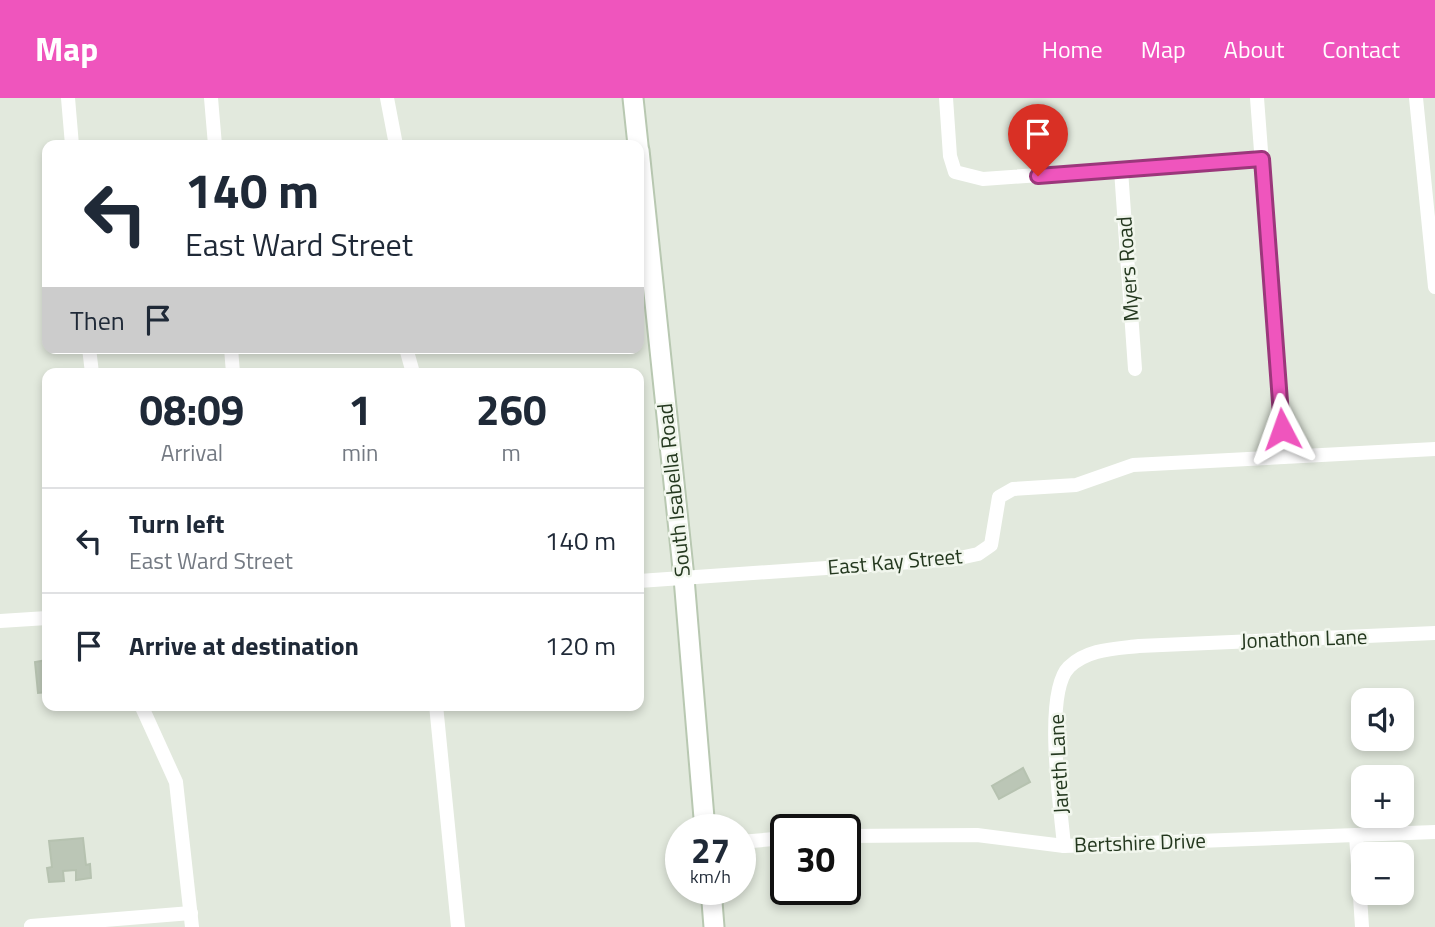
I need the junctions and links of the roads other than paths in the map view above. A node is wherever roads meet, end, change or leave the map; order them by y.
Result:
1 (68, 98) edge
2 (211, 98) edge
3 (387, 98) edge
4 (633, 98) edge
5 (946, 98) edge
6 (1257, 98) edge
7 (1416, 98) edge
8 (72, 140) edge
9 (215, 140) edge
10 (395, 140) edge
11 (637, 140) edge
12 (1262, 159) junction
13 (1121, 170) junction
14 (644, 204) edge
15 (1435, 287) edge
16 (1135, 369) dead end
17 (1435, 449) edge
18 (1284, 456) junction
19 (684, 578) junction
20 (644, 580) edge
21 (42, 618) edge
22 (0, 621) edge
23 (1435, 633) edge
24 (1173, 645) joint
25 (144, 711) edge
26 (437, 711) edge
27 (704, 814) edge
28 (1435, 832) edge
29 (1356, 835) junction
30 (861, 836) edge
31 (1063, 846) junction
32 (712, 905) edge
33 (191, 920) edge
34 (31, 926) edge
35 (458, 927) edge
36 (714, 927) edge
37 (1362, 927) edge

1 - 8 street
2 - 9 street
3 - 10 street
4 - 11 main road, South Isabella Road
5 - 13 street
6 - 12 street
7 - 15 street
12 - 13 street
12 - 18 street
13 - 16 street, Myers Road
14 - 19 main road, South Isabella Road
17 - 18 street, East Kay Street
18 - 19 street, East Kay Street
19 - 20 street, East Kay Street
19 - 27 main road, South Isabella Road
21 - 22 street
23 - 24 street, Jonathon Lane
24 - 31 street, Jareth Lane
25 - 33 street
26 - 35 street
28 - 29 street, Bertshire Drive
29 - 31 street, Bertshire Drive
29 - 37 street
30 - 31 street, Bertshire Drive
32 - 36 main road
33 - 34 street

